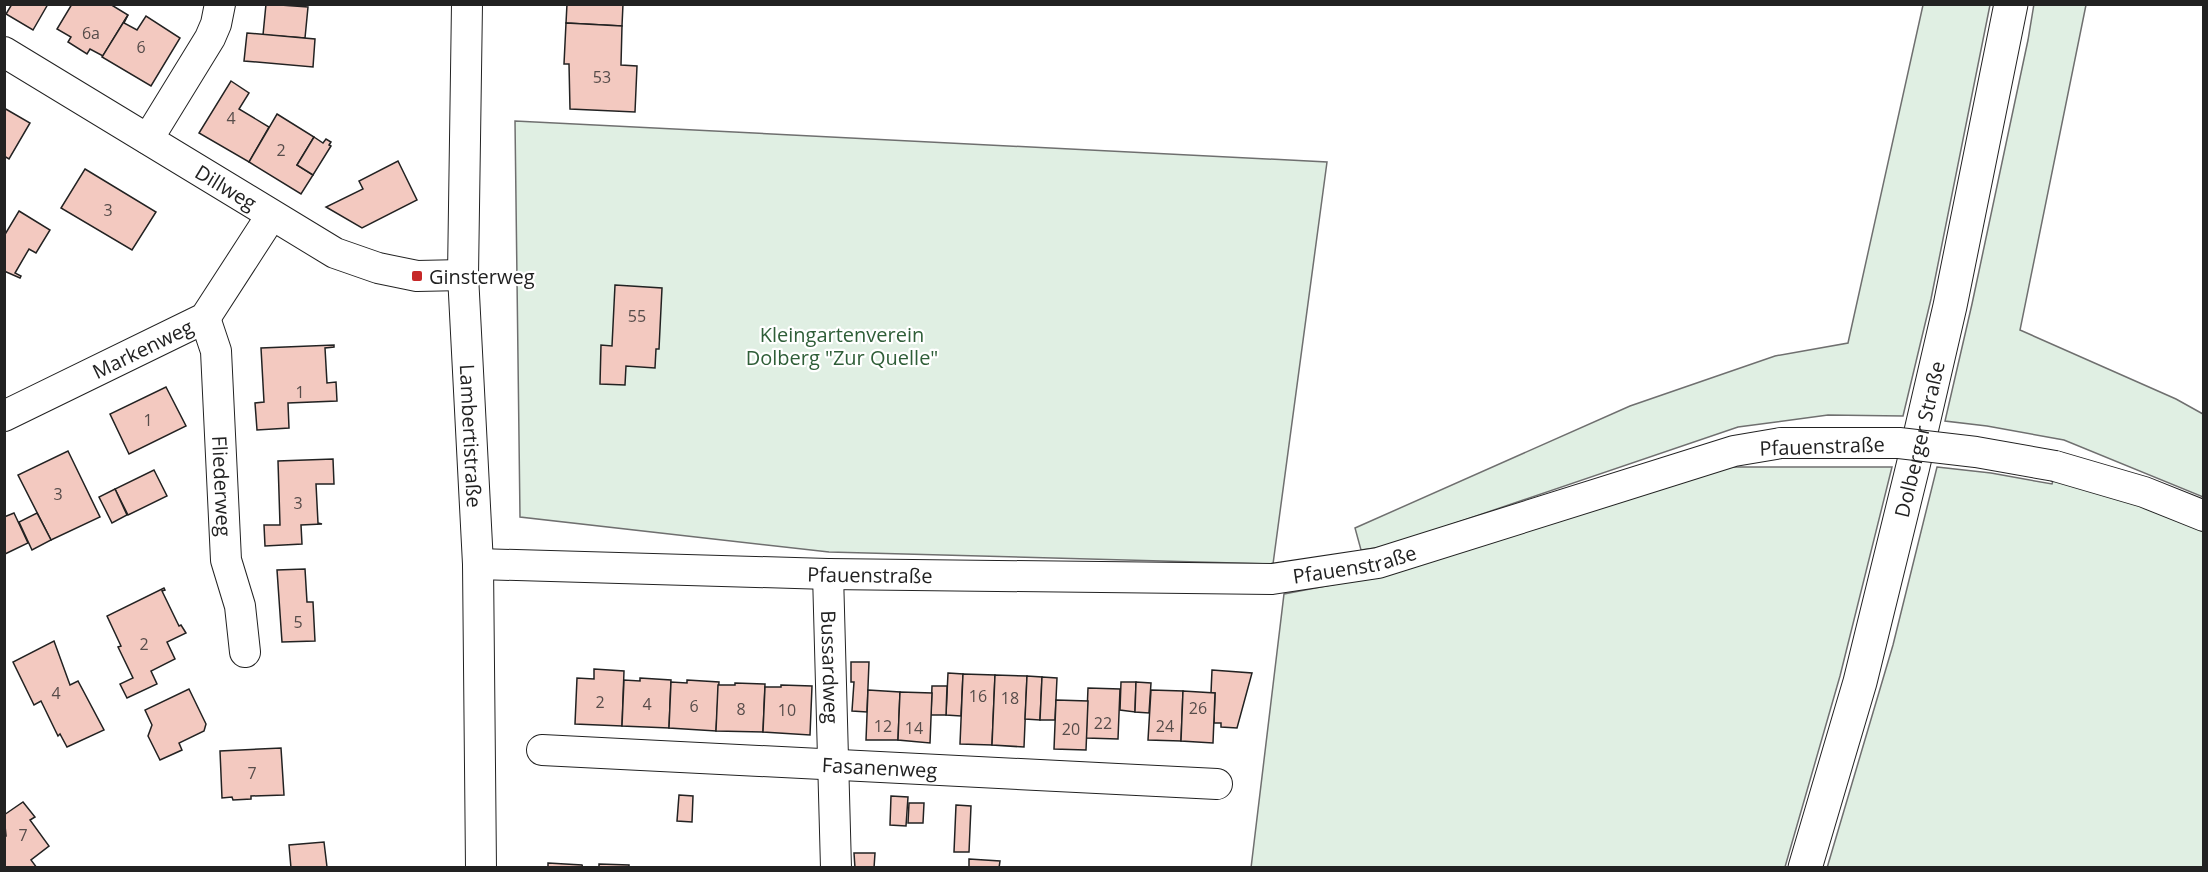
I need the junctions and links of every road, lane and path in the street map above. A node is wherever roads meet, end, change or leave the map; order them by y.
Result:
1 (220, 4) edge
2 (467, 4) edge
3 (2010, 4) edge
4 (4, 52) edge
5 (148, 139) junction
6 (271, 216) junction
7 (464, 275) junction
8 (205, 318) junction
9 (4, 416) edge
10 (2204, 516) edge
11 (477, 564) junction
12 (828, 574) junction
13 (244, 652) dead end
14 (542, 750) dead end
15 (834, 764) junction
16 (1217, 784) dead end
17 (481, 867) edge
18 (836, 867) edge
19 (1805, 867) edge

1 - 5 street
2 - 7 street, Lambertistraße
3 - 19 main road, Dolberger Straße
4 - 5 street, Dillweg
5 - 6 street, Dillweg
6 - 7 street, Dillweg
6 - 8 street, Markenweg
7 - 11 street, Lambertistraße
8 - 9 street, Markenweg
8 - 13 street, Fliederweg
10 - 12 street, Pfauenstraße, bridge
11 - 12 street, Pfauenstraße
11 - 17 street, Lambertistraße
12 - 15 street, Bussardweg
14 - 15 street, Fasanenweg
15 - 16 street, Fasanenweg
15 - 18 street, Bussardweg

